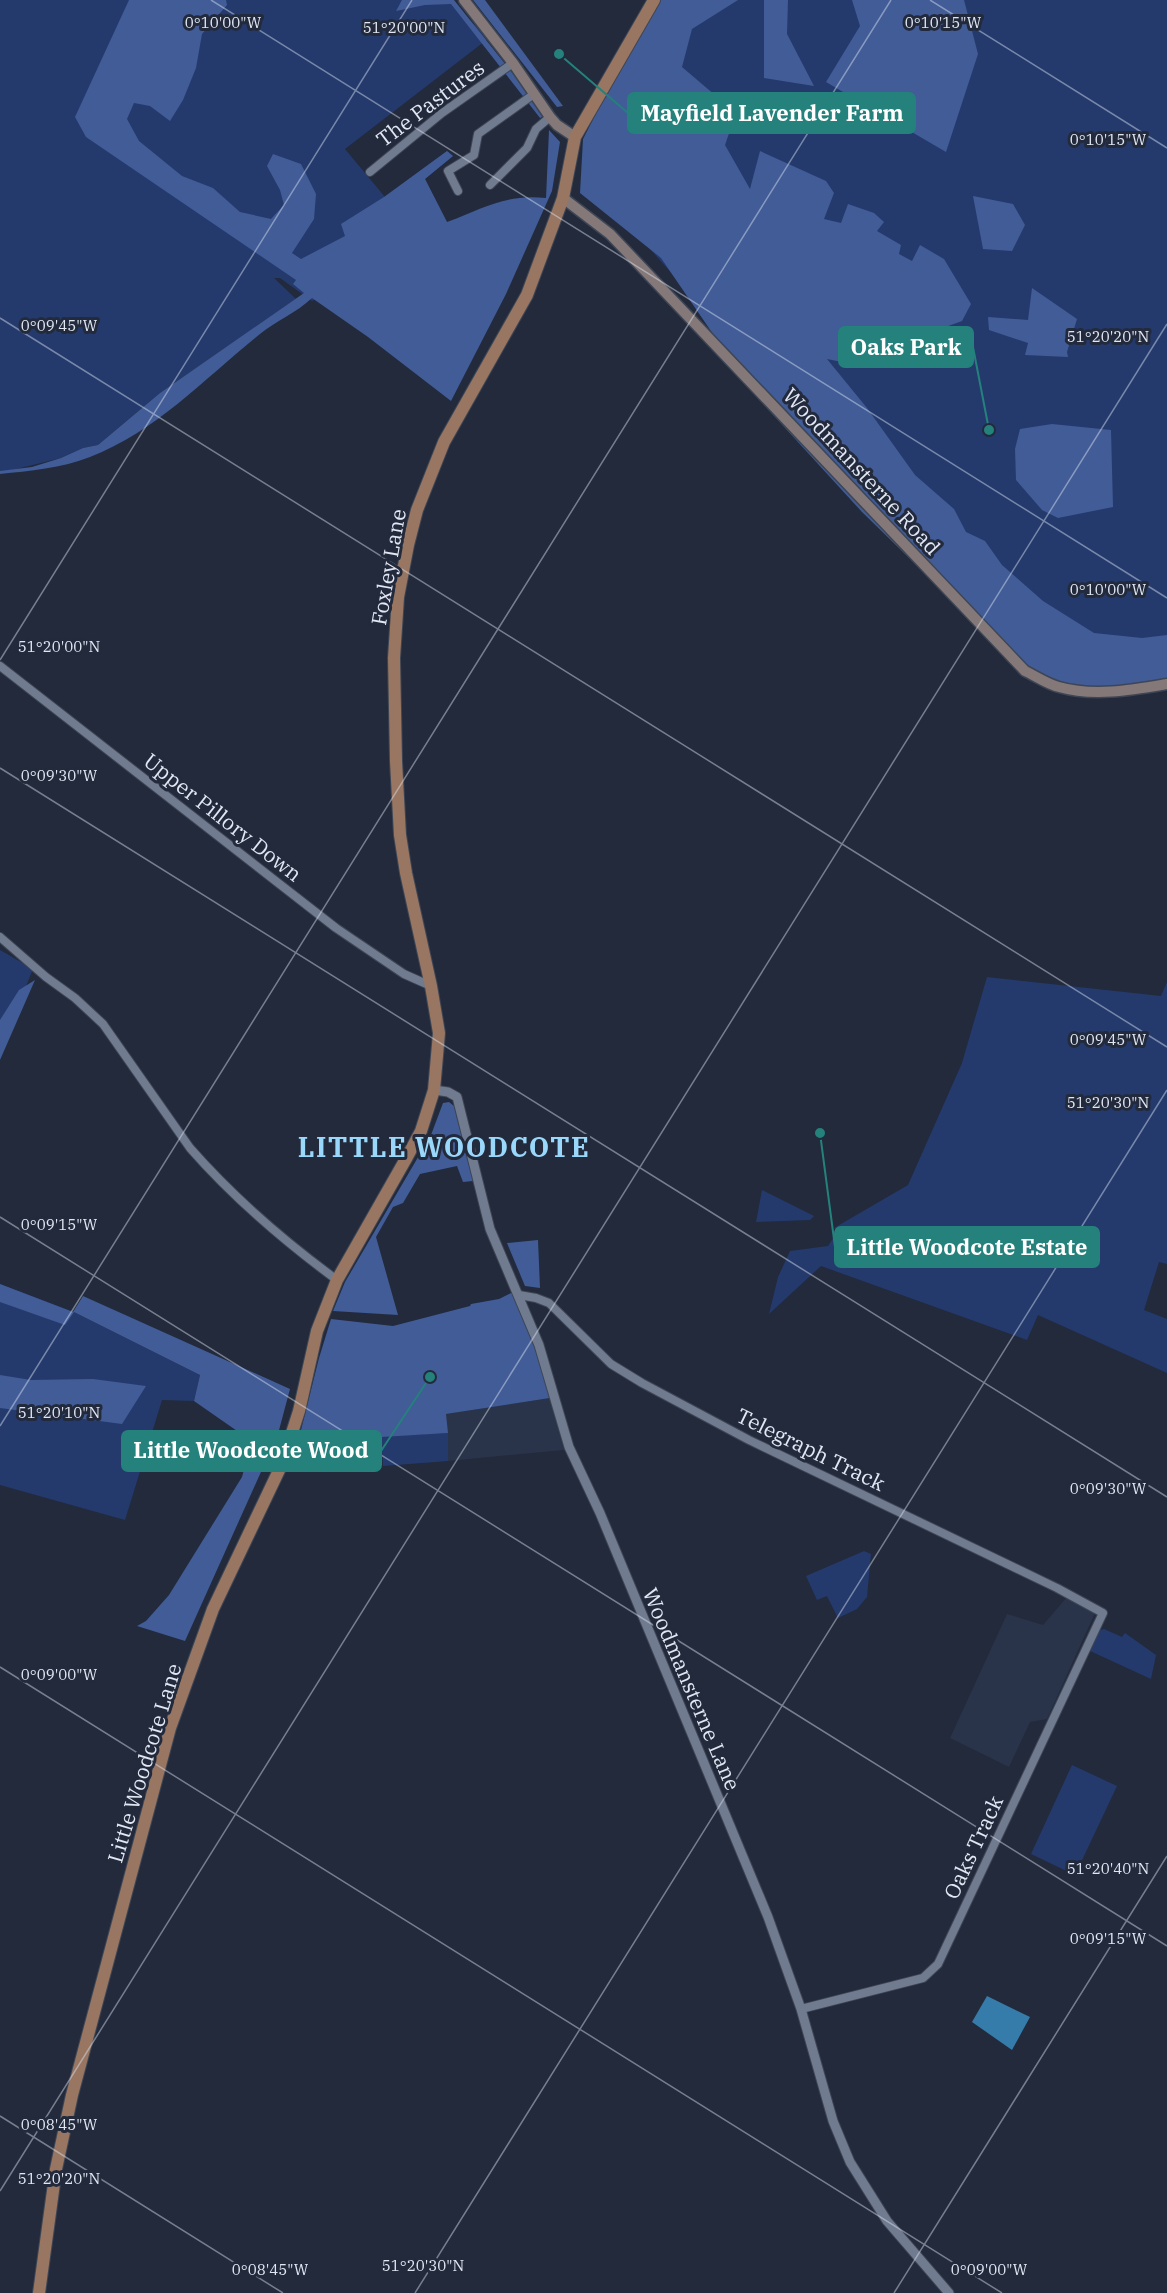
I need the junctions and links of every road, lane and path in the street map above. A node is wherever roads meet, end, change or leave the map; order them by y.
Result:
1 (464, 0) edge
2 (654, 0) edge
3 (513, 63) junction
4 (534, 94) junction
5 (550, 117) junction
6 (574, 137) junction
7 (370, 172) dead end
8 (490, 185) dead end
9 (458, 190) dead end
10 (563, 198) junction
11 (0, 666) edge
12 (1167, 684) edge
13 (0, 937) edge
14 (431, 986) junction
15 (439, 1033) joint
16 (434, 1090) junction
17 (337, 1280) junction
18 (519, 1295) junction
19 (1103, 1613) joint
20 (801, 2009) junction
21 (39, 2293) edge
22 (949, 2293) edge

1 - 3 main road
2 - 6 main road
3 - 4 main road
3 - 7 street, The Pastures
4 - 5 main road
4 - 9 street
5 - 6 main road
5 - 8 street
6 - 10 main road, Foxley Lane
10 - 12 main road, Woodmansterne Road
10 - 14 main road, Foxley Lane
11 - 14 street, Upper Pillory Down
13 - 17 street
14 - 15 main road, Foxley Lane
15 - 16 main road, Little Woodcote Lane
16 - 17 main road, Little Woodcote Lane
16 - 18 street, Woodmansterne Lane
17 - 21 main road, Little Woodcote Lane
18 - 19 street, Telegraph Track
18 - 20 street, Woodmansterne Lane
19 - 20 street, Oaks Track
20 - 22 street, Woodmansterne Lane

